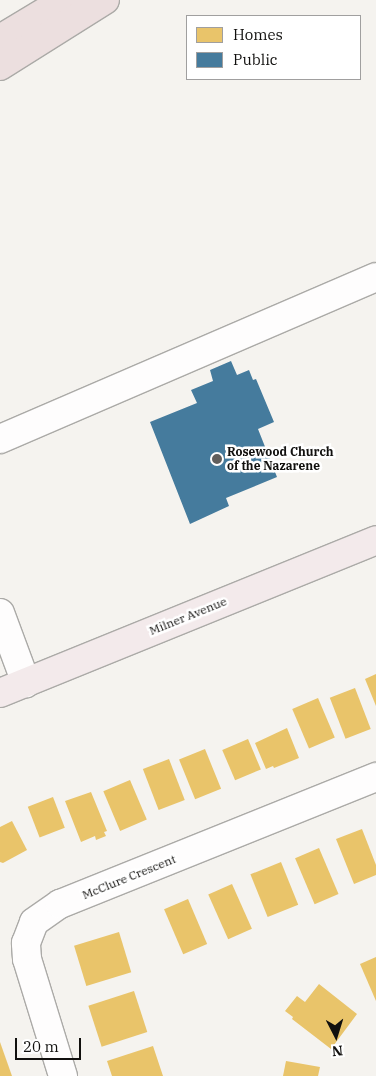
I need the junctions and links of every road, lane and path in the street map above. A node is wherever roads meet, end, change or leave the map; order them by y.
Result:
1 (65, 0) edge
2 (105, 0) edge
3 (0, 38) edge
4 (0, 66) edge
5 (376, 277) edge
6 (0, 439) edge
7 (376, 540) edge
8 (0, 613) edge
9 (26, 683) junction
10 (0, 693) edge
11 (376, 777) edge
12 (63, 1076) edge

1 - 3 highway
2 - 4 highway
5 - 6 street
7 - 9 main road, Milner Avenue
8 - 9 street
9 - 10 main road, Milner Avenue
11 - 12 street, McClure Crescent

